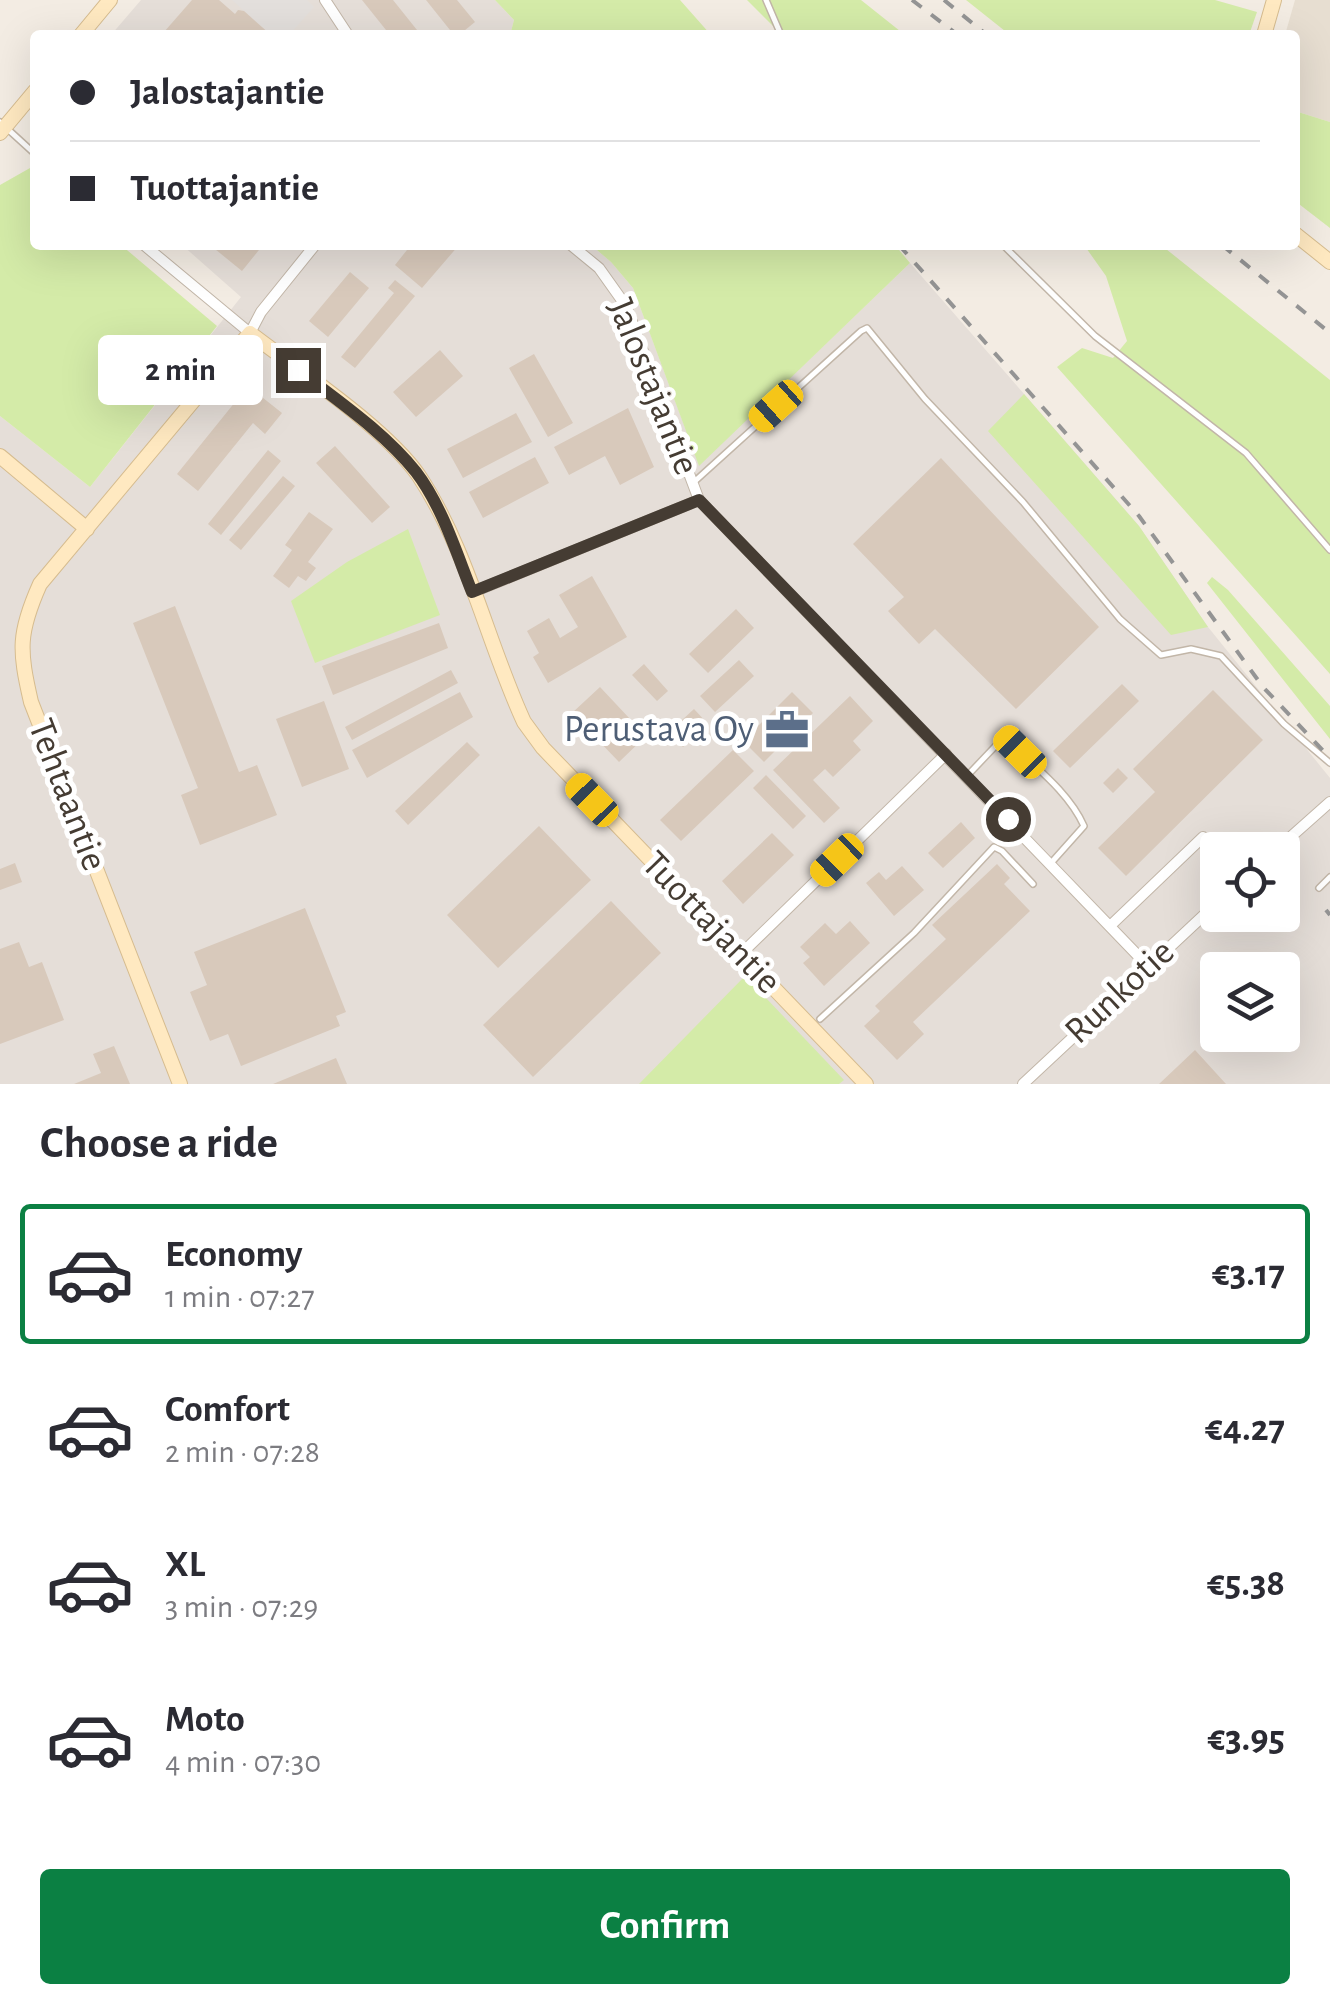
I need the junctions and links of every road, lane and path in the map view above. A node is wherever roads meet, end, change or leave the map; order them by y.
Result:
1 (110, 0) edge
2 (325, 0) edge
3 (766, 0) edge
4 (1274, 0) edge
5 (85, 30) edge
6 (345, 30) edge
7 (779, 30) edge
8 (1265, 30) edge
9 (30, 96) edge
10 (2, 127) edge
11 (30, 150) edge
12 (1300, 238) edge
13 (150, 250) edge
14 (311, 250) edge
15 (577, 250) edge
16 (1007, 250) edge
17 (1330, 262) edge
18 (250, 333) junction
19 (0, 456) edge
20 (693, 482) junction
21 (699, 500) junction
22 (86, 529) junction
23 (1330, 550) edge
24 (472, 592) junction
25 (946, 754) junction
26 (1329, 762) edge
27 (966, 776) junction
28 (1330, 802) edge
29 (1296, 832) edge
30 (1200, 840) edge
31 (1050, 863) junction
32 (1330, 877) edge
33 (1033, 884) dead end
34 (1319, 888) dead end
35 (1200, 918) edge
36 (1110, 926) junction
37 (740, 954) junction
38 (1147, 964) junction
39 (820, 1019) dead end
40 (180, 1084) edge
41 (866, 1084) edge
42 (1023, 1084) edge

1 - 5 street
2 - 6 street
3 - 7 lane
4 - 8 street
9 - 10 street
10 - 11 lane
12 - 17 street
13 - 18 street
14 - 18 street
15 - 20 street, Jalostajantie
16 - 23 lane
18 - 22 street, Tehtaantie
18 - 24 street, Tuottajantie
19 - 22 street
20 - 21 street, Jalostajantie
20 - 26 lane
21 - 24 street
21 - 25 street, Jalostajantie
22 - 40 street, Tehtaantie
24 - 37 street, Tuottajantie
25 - 27 street, Jalostajantie
25 - 37 street
27 - 31 street, Jalostajantie
27 - 31 lane
28 - 29 street
30 - 36 street
31 - 36 street, Jalostajantie
32 - 34 lane
33 - 39 lane
35 - 38 street, Runkotie
36 - 38 street, Jalostajantie
37 - 41 street, Tuottajantie
38 - 42 street, Runkotie

